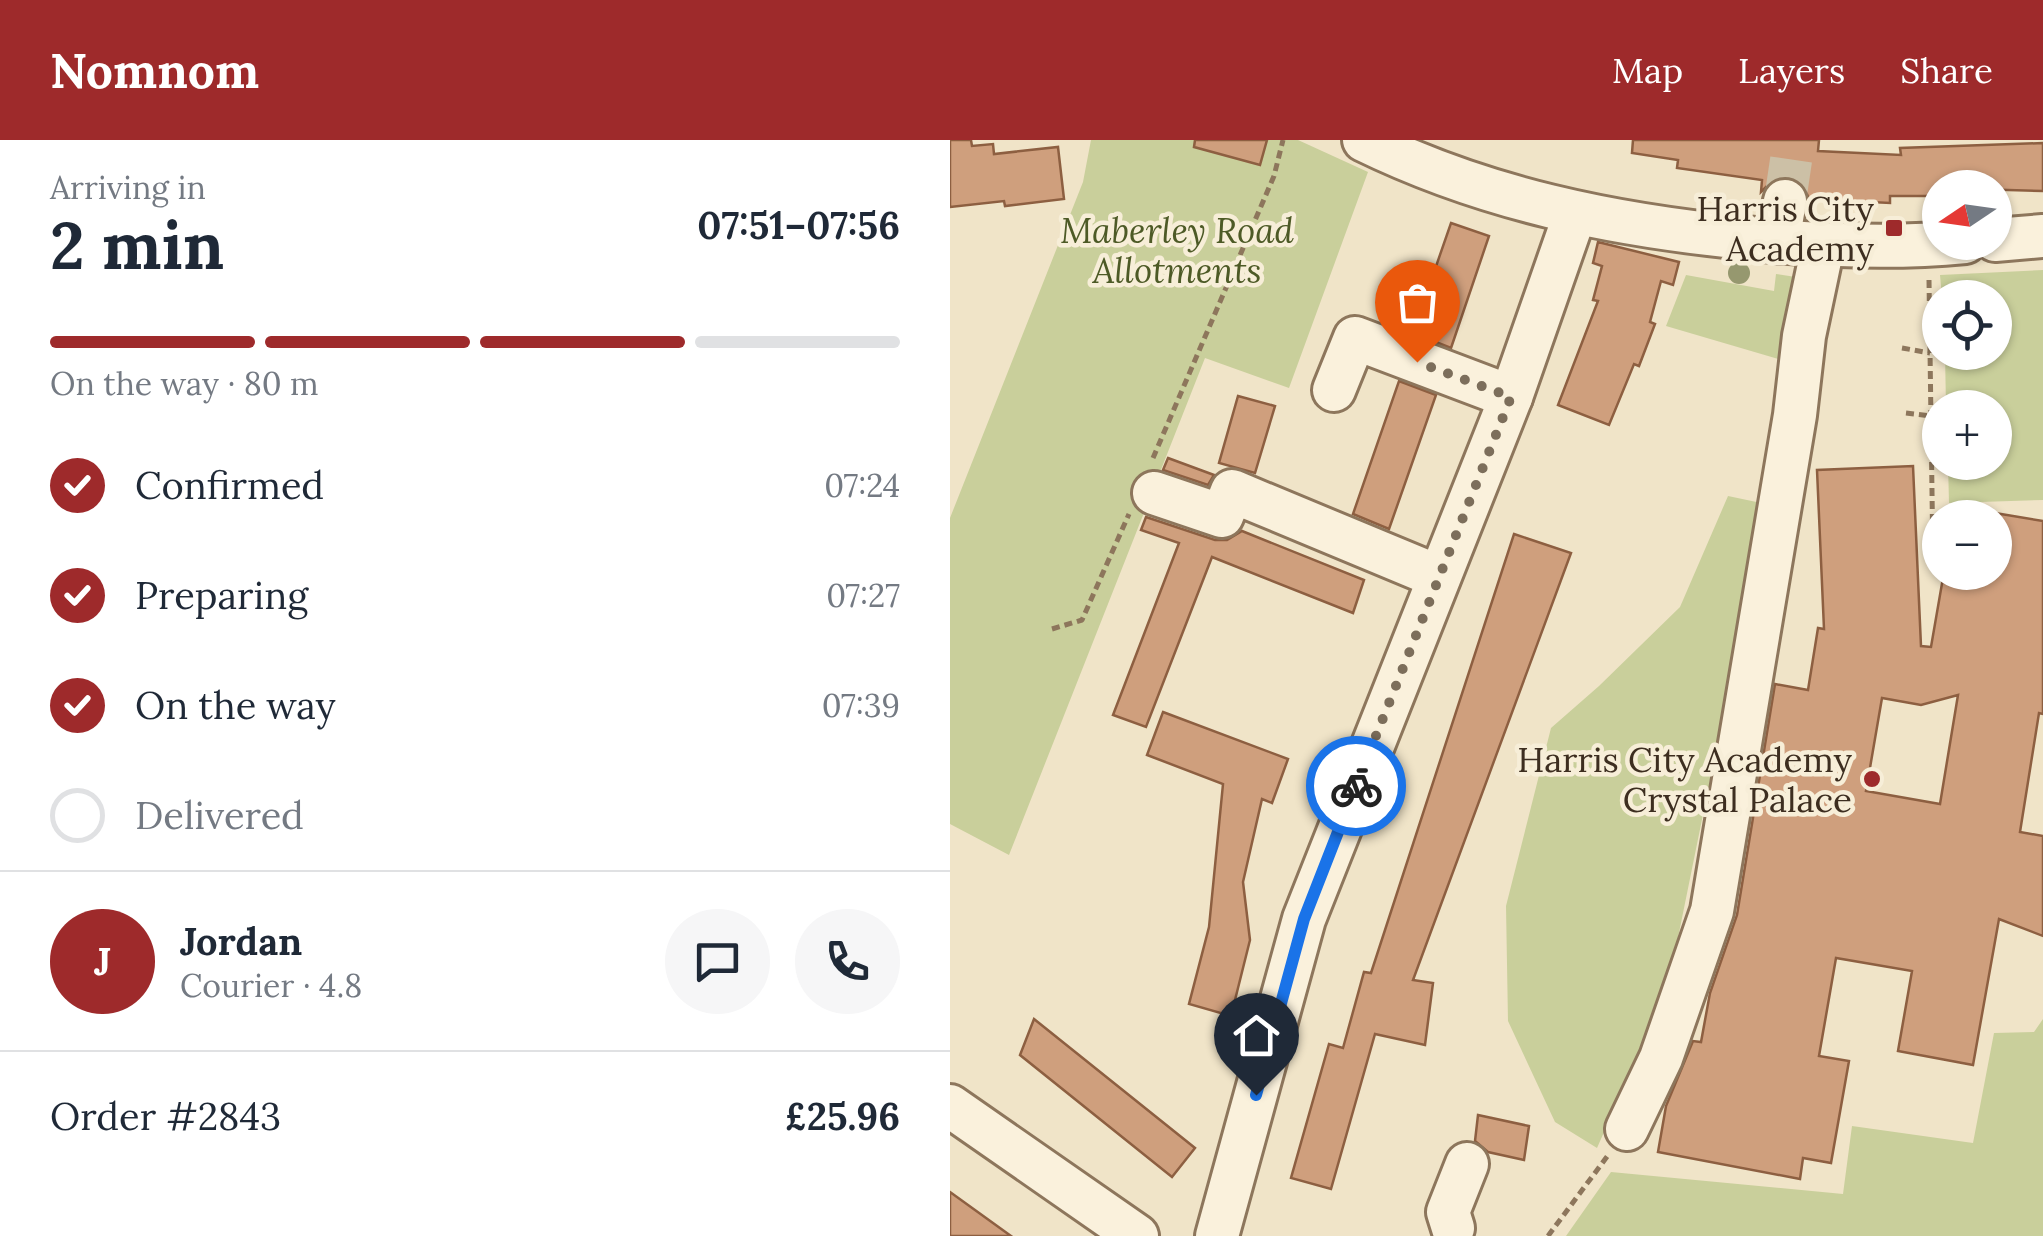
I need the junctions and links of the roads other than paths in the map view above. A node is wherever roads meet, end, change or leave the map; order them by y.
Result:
1 (1364, 140) edge
2 (1575, 214) junction
3 (2043, 236) edge
4 (2012, 239) edge
5 (1922, 245) edge
6 (1824, 246) junction
7 (1334, 390) dead end
8 (1511, 397) junction
9 (1147, 485) road end
10 (1439, 578) junction
11 (950, 1106) edge
12 (1627, 1129) road end
13 (1467, 1164) dead end
14 (1452, 1228) dead end
15 (1138, 1236) edge
16 (1217, 1236) edge

1 - 2 street
2 - 6 street
2 - 8 street
3 - 4 street
5 - 6 street
6 - 12 street
7 - 8 street
8 - 10 street
9 - 10 street
10 - 16 street
11 - 15 street
13 - 14 street

